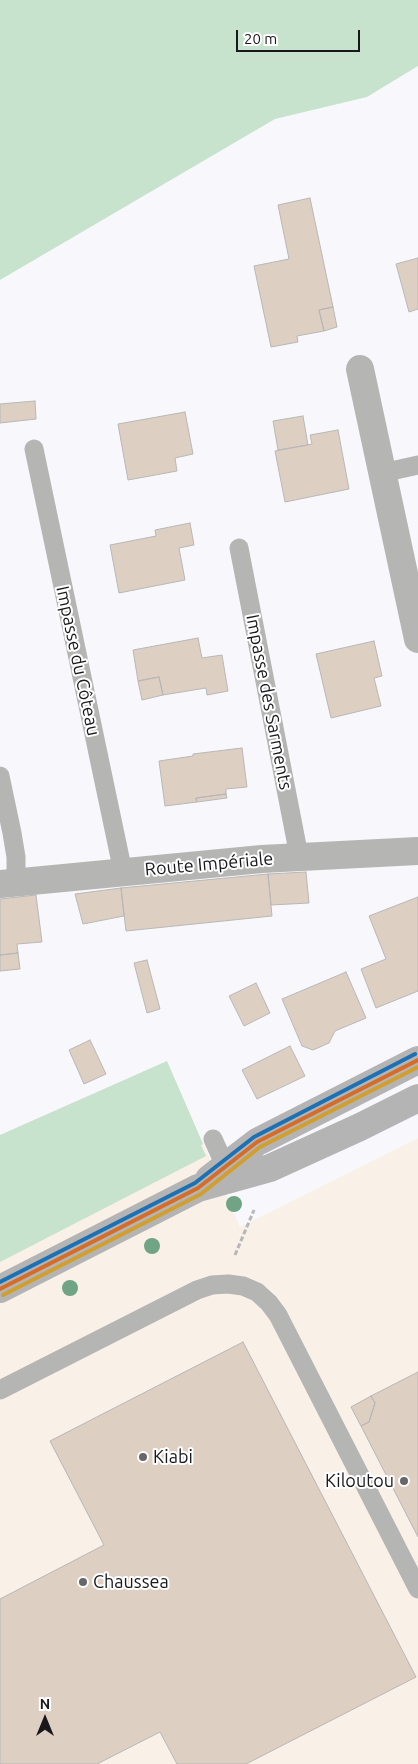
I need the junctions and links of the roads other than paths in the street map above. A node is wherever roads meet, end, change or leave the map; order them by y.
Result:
1 (360, 369) dead end
2 (34, 449) dead end
3 (418, 465) edge
4 (382, 473) junction
5 (239, 548) dead end
6 (418, 639) edge
7 (0, 776) edge
8 (418, 851) edge
9 (299, 856) junction
10 (123, 872) junction
11 (8, 883) edge
12 (418, 1060) edge
13 (418, 1098) edge
14 (214, 1139) dead end
15 (228, 1173) junction
16 (0, 1289) edge
17 (0, 1390) edge
18 (418, 1589) edge

1 - 4 street
2 - 10 lane, Impasse du Côteau
3 - 4 lane
4 - 6 street
5 - 9 lane, Impasse des Sarments
7 - 11 lane
8 - 9 street, Route Impériale
9 - 10 street, Route Impériale
10 - 11 street, Route Impériale
12 - 15 main road
13 - 15 main road
14 - 15 lane
15 - 16 main road
17 - 18 lane

